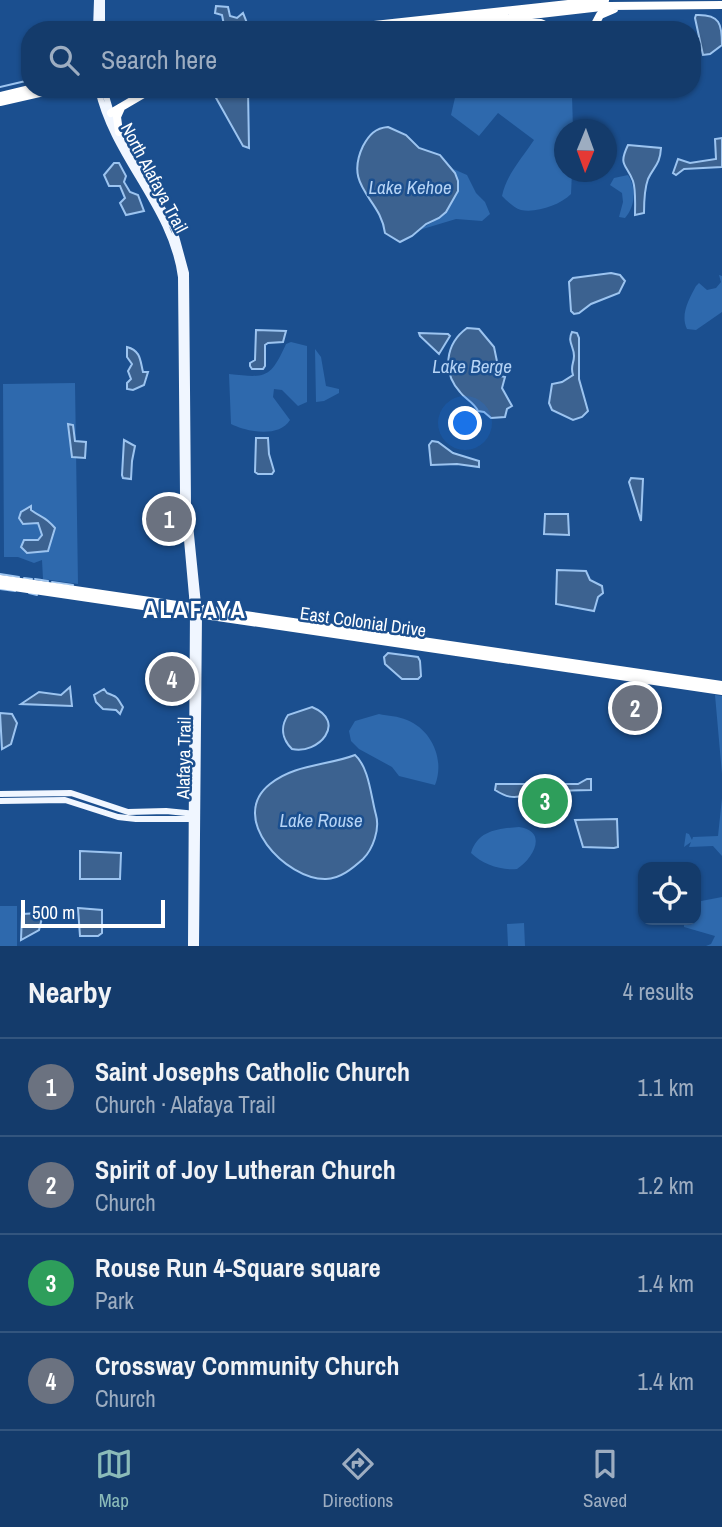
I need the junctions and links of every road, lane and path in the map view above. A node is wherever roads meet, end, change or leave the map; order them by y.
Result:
1 (100, 0) edge
2 (547, 0) edge
3 (605, 0) edge
4 (642, 5) junction
5 (722, 5) edge
6 (432, 18) junction
7 (99, 21) edge
8 (423, 21) edge
9 (481, 21) edge
10 (596, 21) edge
11 (21, 91) edge
12 (0, 96) edge
13 (21, 97) edge
14 (101, 98) edge
15 (105, 98) edge
16 (136, 98) edge
17 (0, 102) edge
18 (126, 104) junction
19 (108, 115) junction
20 (119, 132) junction
21 (185, 321) junction
22 (0, 579) edge
23 (0, 585) edge
24 (20, 585) junction
25 (196, 611) junction
26 (421, 644) junction
27 (462, 647) junction
28 (451, 651) junction
29 (194, 678) junction
30 (722, 685) edge
31 (200, 687) junction
32 (722, 691) edge
33 (196, 735) junction
34 (0, 794) edge
35 (0, 801) edge
36 (195, 816) junction
37 (193, 946) edge

1 - 7 main road
2 - 6 highway
3 - 6 highway
4 - 5 highway
4 - 9 highway
4 - 10 highway
6 - 8 highway
11 - 12 highway
13 - 17 highway
14 - 19 main road, North Alafaya Trail
15 - 19 main road, North Alafaya Trail
16 - 18 highway
18 - 19 highway
18 - 20 highway
19 - 20 main road, North Alafaya Trail
19 - 21 main road, North Alafaya Trail
20 - 21 main road, North Alafaya Trail
21 - 25 main road, Alafaya Trail
22 - 24 highway, East Colonial Drive
23 - 24 highway, East Colonial Drive
24 - 25 highway, East Colonial Drive
25 - 26 highway, East Colonial Drive
25 - 29 main road, Alafaya Trail
25 - 31 main road, Alafaya Trail
26 - 27 highway, East Colonial Drive
26 - 28 highway, East Colonial Drive
27 - 28 highway
27 - 30 highway, East Colonial Drive
28 - 32 highway, East Colonial Drive
29 - 31 main road
29 - 33 main road, Alafaya Trail
31 - 33 main road, Alafaya Trail
33 - 36 main road, Alafaya Trail
34 - 36 main road
35 - 36 main road
36 - 37 main road, Alafaya Trail

